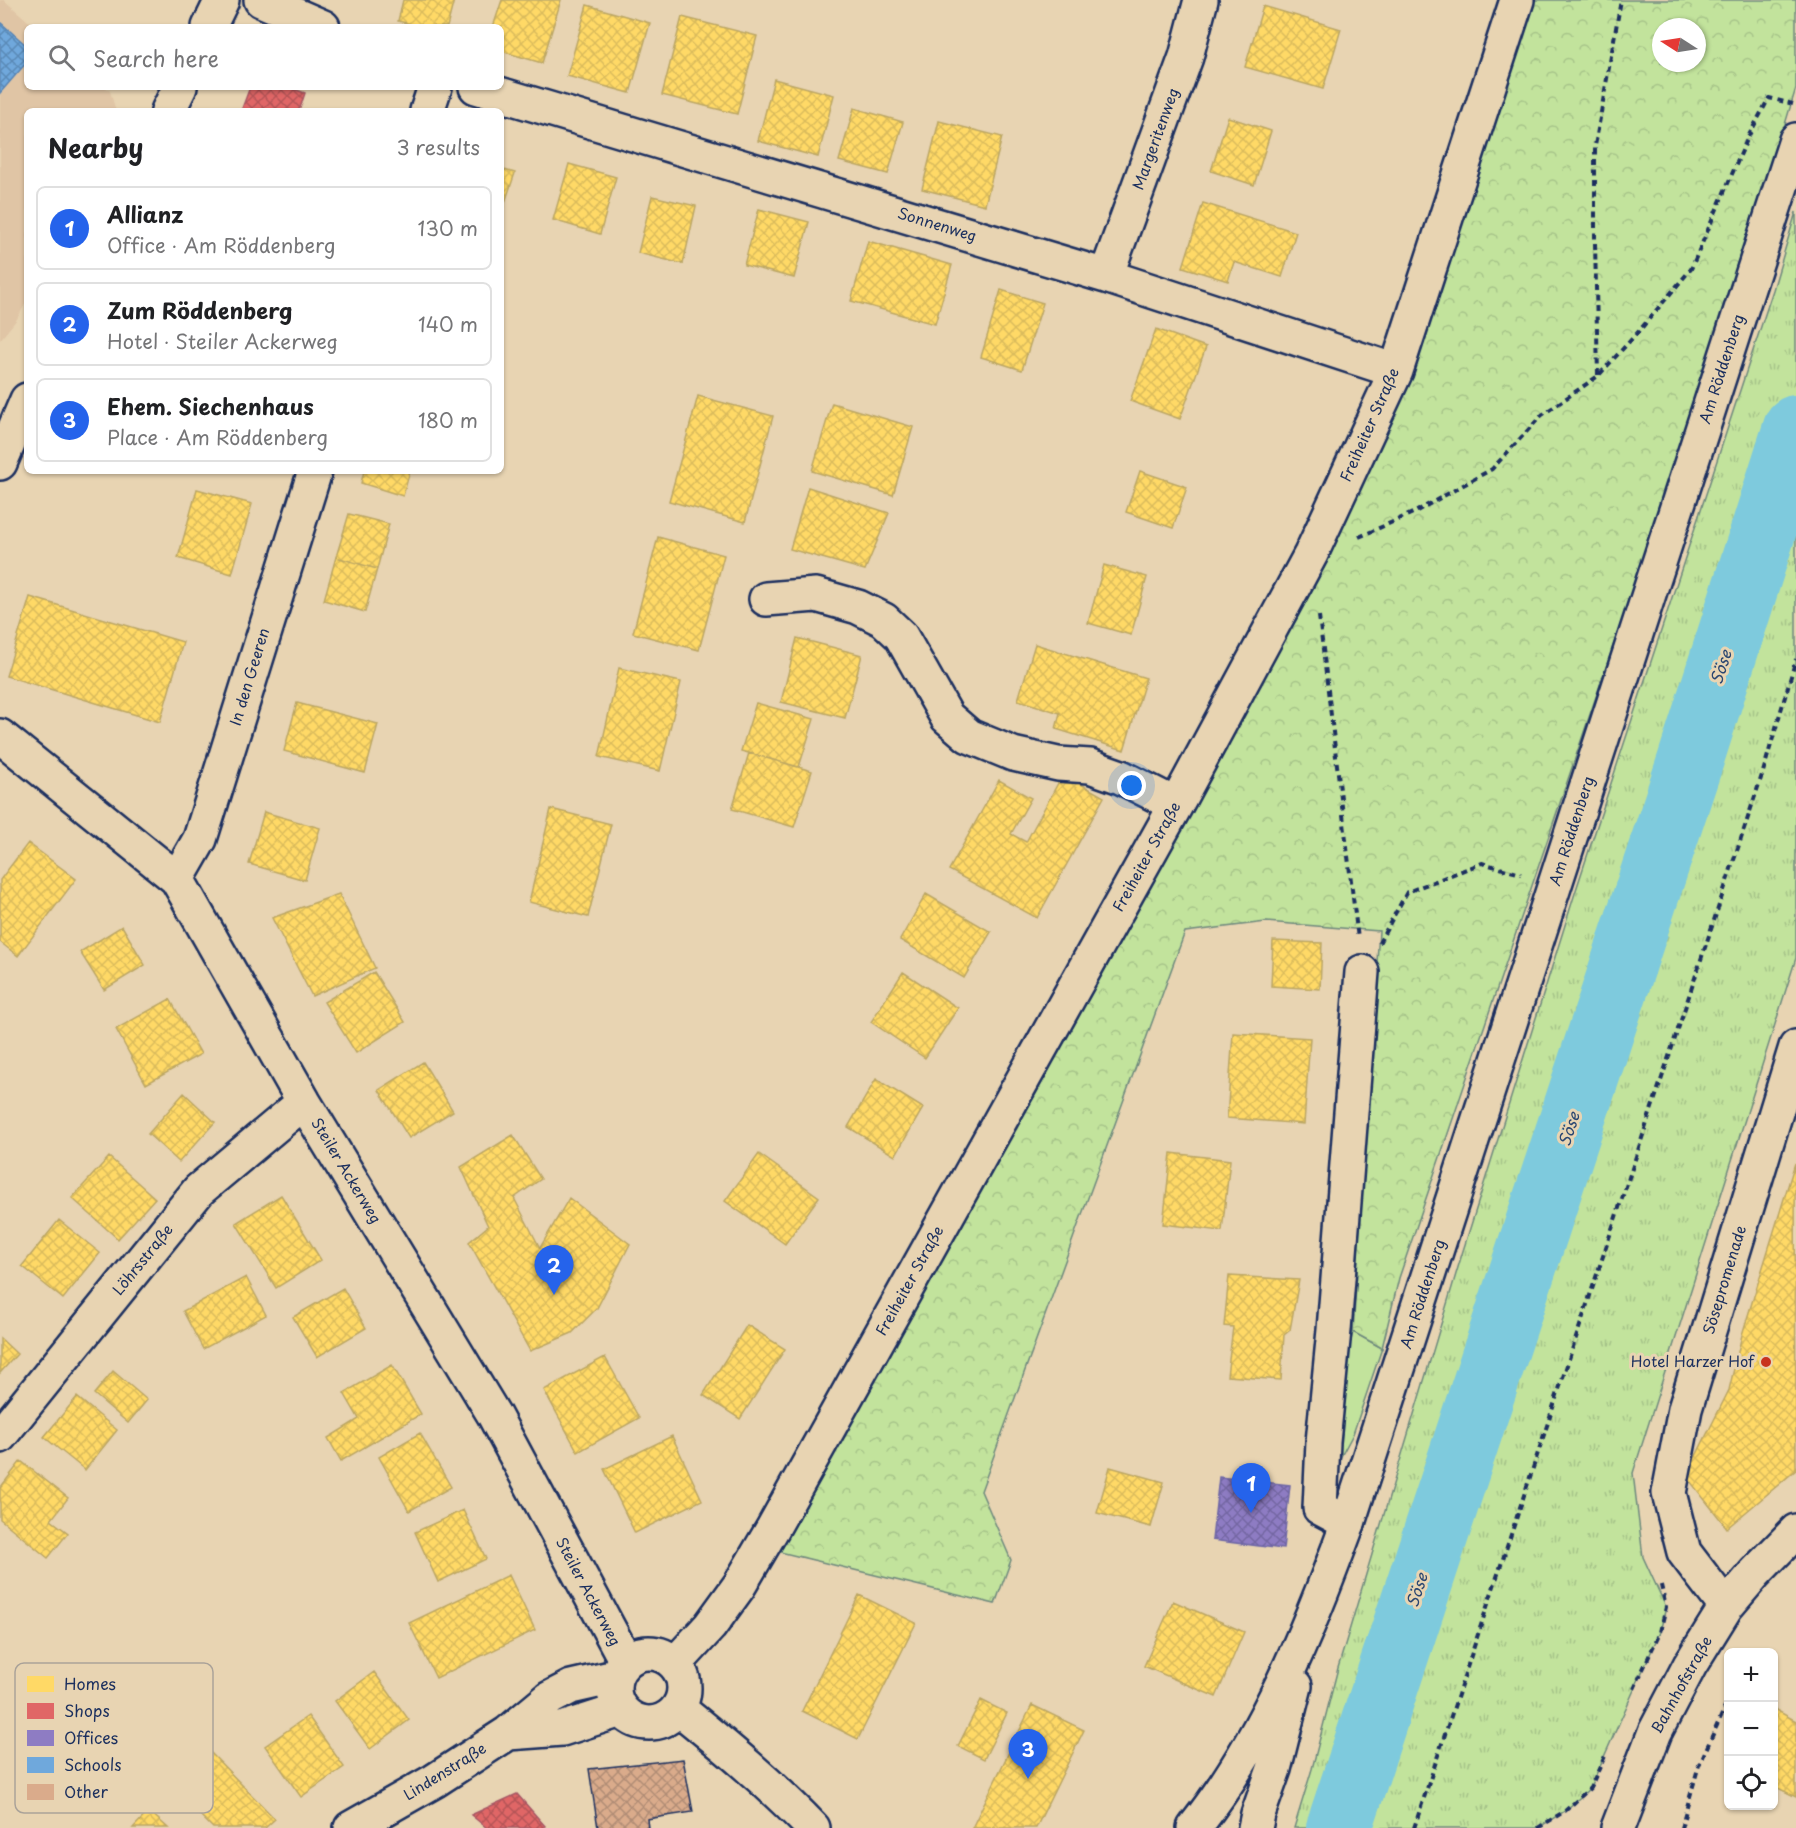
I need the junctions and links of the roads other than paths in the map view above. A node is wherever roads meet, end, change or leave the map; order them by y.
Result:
1 (222, 0) edge
2 (261, 0) edge
3 (1201, 0) edge
4 (1517, 0) edge
5 (210, 24) edge
6 (316, 24) edge
7 (178, 90) edge
8 (434, 90) edge
9 (486, 90) edge
10 (170, 108) edge
11 (428, 108) edge
12 (1796, 140) edge
13 (1106, 276) junction
14 (1396, 371) junction
15 (24, 407) edge
16 (0, 463) edge
17 (314, 474) edge
18 (766, 599) dead end
19 (0, 736) edge
20 (1176, 805) junction
21 (177, 879) junction
22 (1370, 960) road end
23 (1796, 1047) edge
24 (304, 1102) junction
25 (0, 1436) edge
26 (1348, 1523) junction
27 (1796, 1531) edge
28 (1726, 1607) junction
29 (1304, 1634) junction
30 (675, 1664) junction
31 (620, 1669) junction
32 (678, 1708) junction
33 (621, 1710) junction
34 (508, 1733) junction
35 (351, 1828) edge
36 (813, 1828) edge
37 (1196, 1828) edge
38 (1255, 1828) edge
39 (1618, 1828) edge

1 - 5 street
2 - 6 street
3 - 13 street, Margeritenweg
4 - 14 street, Freiheiter Straße
7 - 10 street
8 - 11 street
9 - 13 street, Sonnenweg
12 - 26 street, Am Röddenberg
13 - 14 street, Sonnenweg
14 - 20 street, Freiheiter Straße
15 - 16 street
17 - 21 street, In den Geeren
18 - 20 street
19 - 21 street, Steiler Ackerweg
20 - 30 street, Freiheiter Straße
21 - 24 street, Steiler Ackerweg
22 - 26 street
23 - 28 street, Sösepromenade
24 - 25 street, Löhrsstraße
24 - 31 street, Steiler Ackerweg
26 - 29 street, Am Röddenberg
27 - 28 street, Bahnhofstraße
28 - 39 street, Bahnhofstraße
29 - 37 street, Am Röddenberg
29 - 38 street
30 - 31 street, Steiler Ackerweg
30 - 32 street
31 - 33 street, Steiler Ackerweg
31 - 34 street, Lindenstraße
32 - 33 street
32 - 36 street
33 - 34 street, Lindenstraße
34 - 35 street, Lindenstraße

